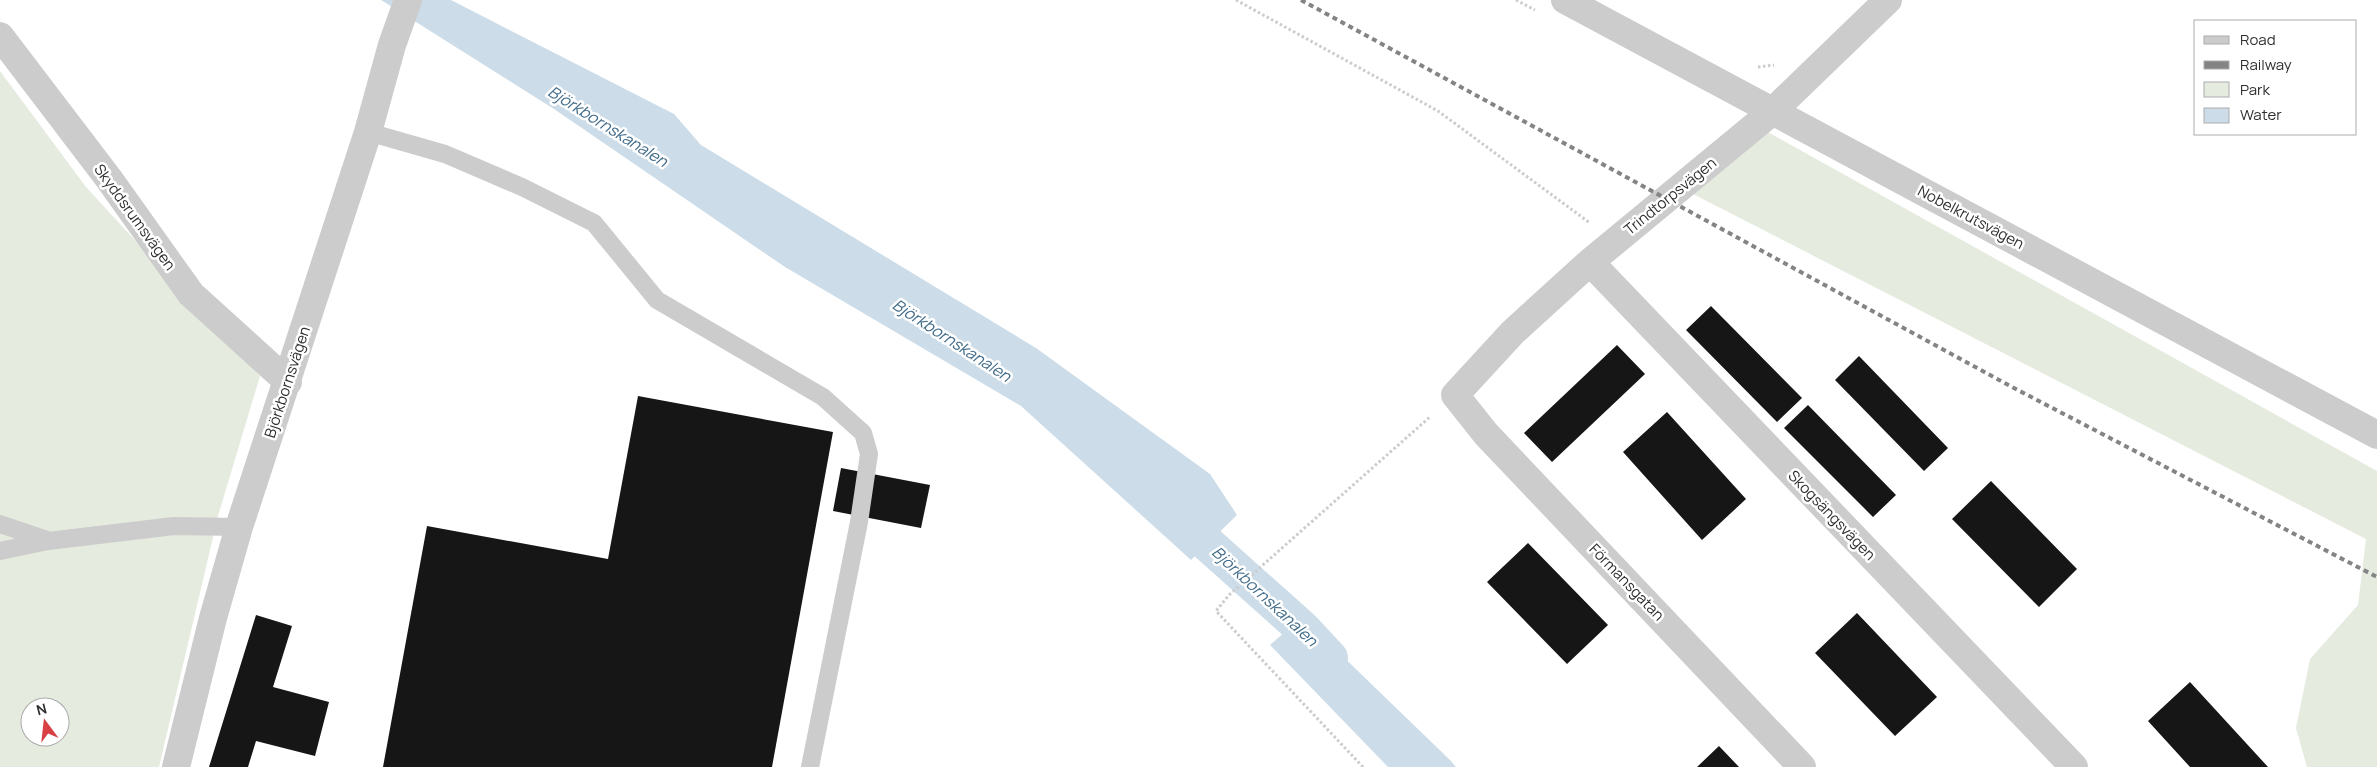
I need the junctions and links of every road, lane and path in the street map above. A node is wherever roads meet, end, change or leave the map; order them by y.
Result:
1 (408, 0) edge
2 (1236, 0) edge
3 (1565, 0) edge
4 (1888, 0) edge
5 (0, 36) edge
6 (1773, 111) junction
7 (368, 132) junction
8 (1615, 241) junction
9 (1590, 262) junction
10 (288, 382) junction
11 (1455, 395) junction
12 (2377, 435) edge
13 (0, 524) edge
14 (239, 526) junction
15 (48, 541) junction
16 (0, 550) edge
17 (176, 767) edge
18 (810, 767) edge
19 (1363, 767) edge
20 (1802, 767) edge
21 (2074, 767) edge

1 - 7 street, Björkbornsvägen
2 - 8 path
3 - 6 street, Nobelkrutsvägen
4 - 6 street, Trindtorpsvägen
5 - 10 street, Skyddsrumsvägen
6 - 8 street, Trindtorpsvägen
6 - 12 street, Nobelkrutsvägen
7 - 10 street, Björkbornsvägen
7 - 18 lane
8 - 9 street, Trindtorpsvägen
9 - 11 street, Trindtorpsvägen
9 - 21 street, Skogsängsvägen
10 - 14 street, Björkbornsvägen
11 - 19 path
11 - 20 street, Förmansgatan
13 - 15 lane
14 - 15 lane
14 - 17 street, Björkbornsvägen
15 - 16 lane

